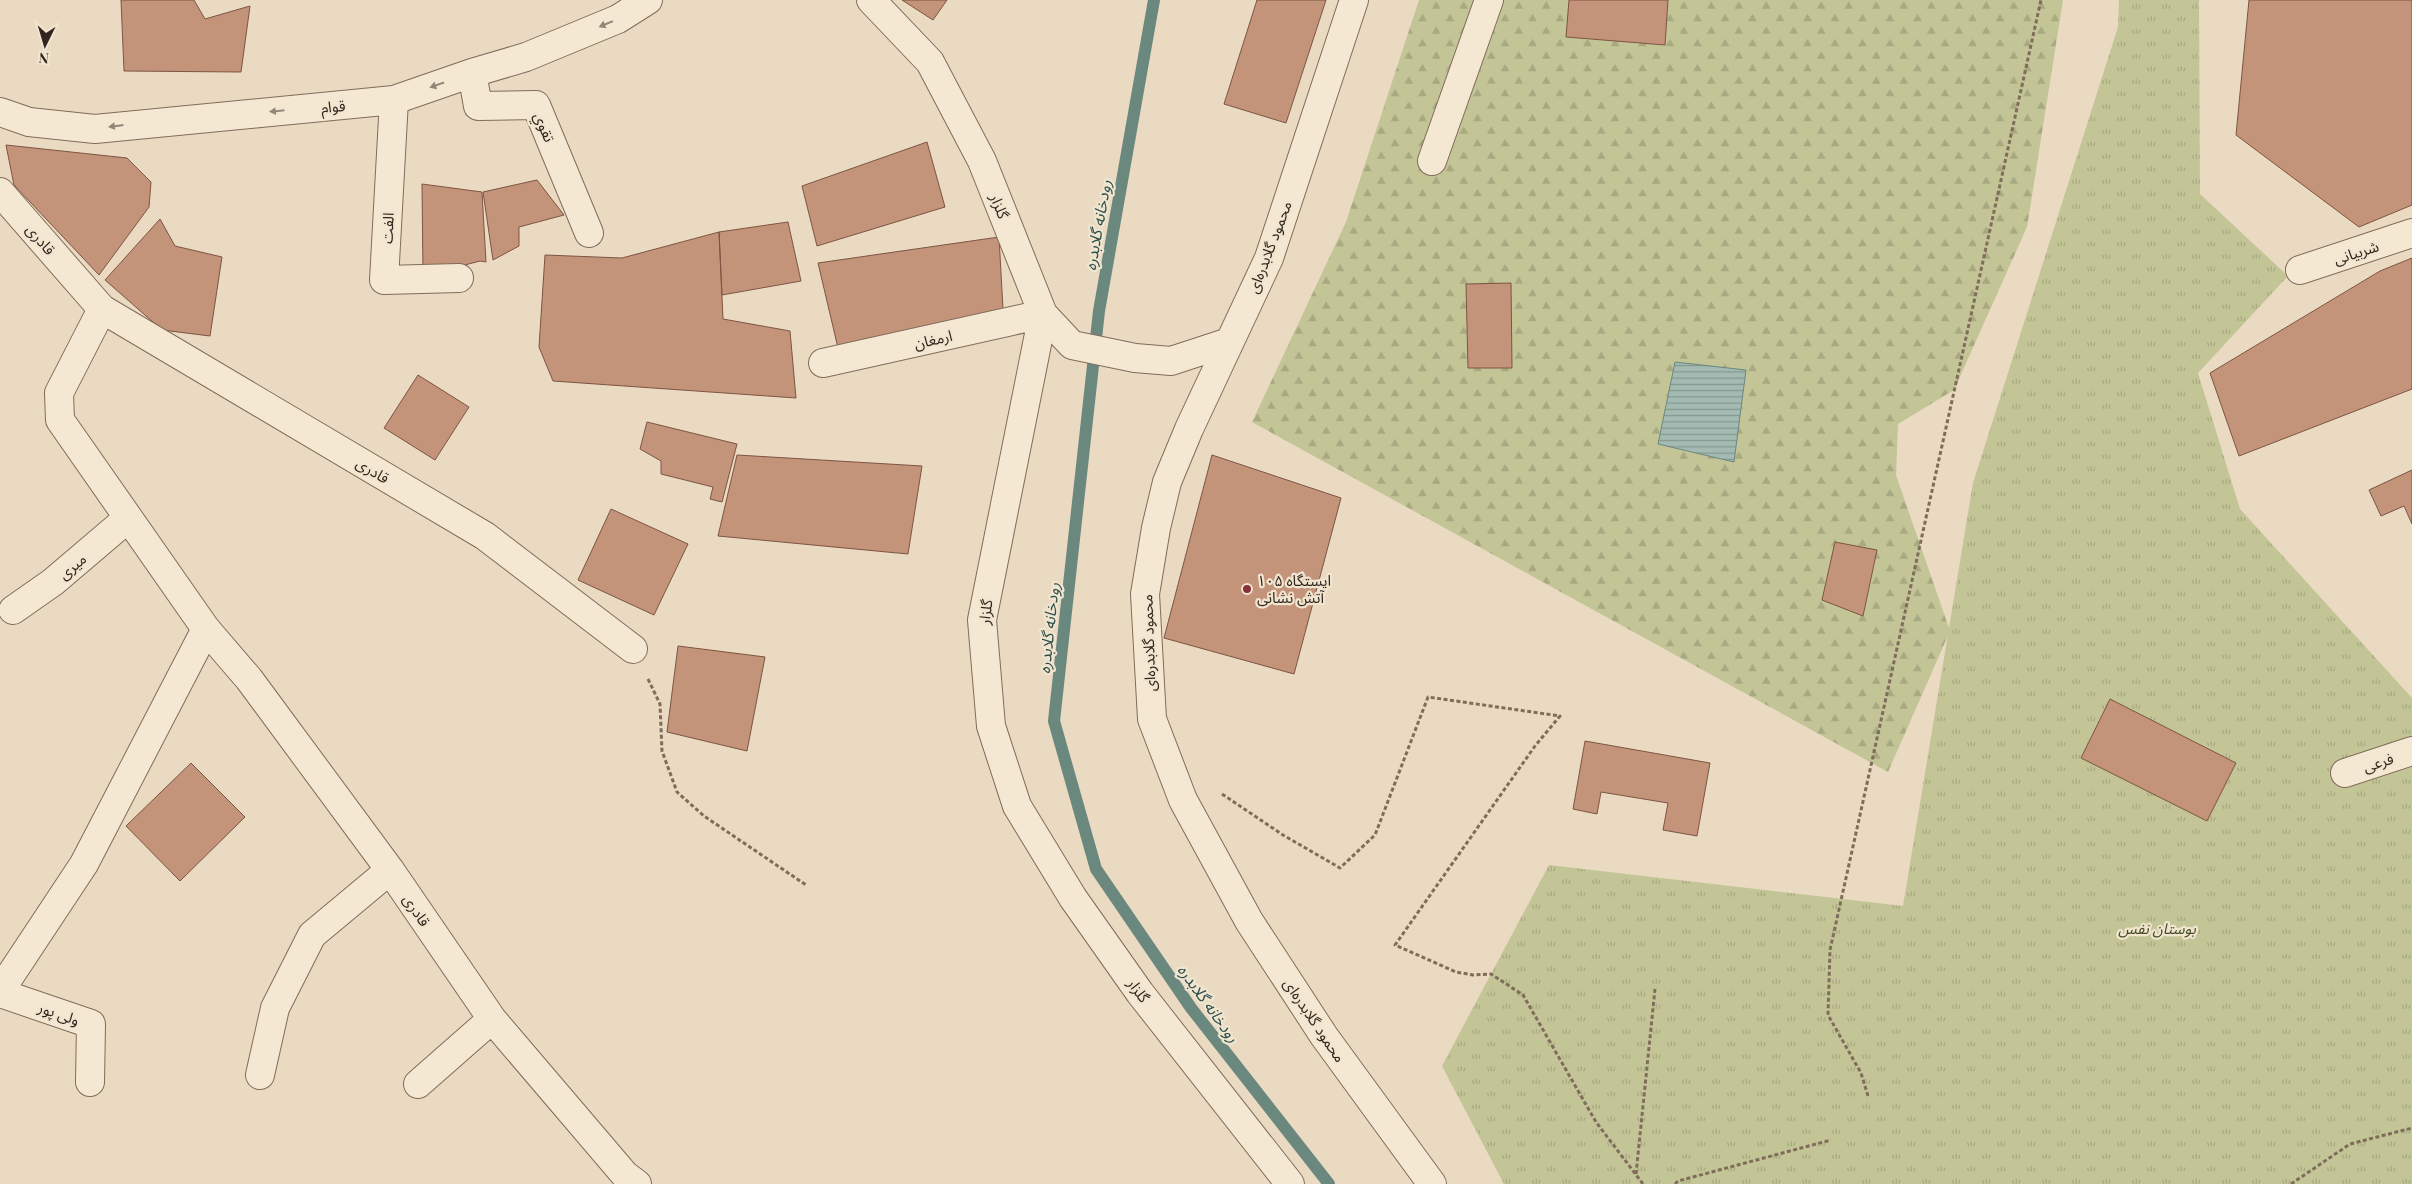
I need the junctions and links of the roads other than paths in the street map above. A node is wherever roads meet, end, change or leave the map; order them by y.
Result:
1 (648, 0) edge
2 (871, 0) edge
3 (1354, 0) edge
4 (1489, 0) edge
5 (472, 73) junction
6 (394, 100) junction
7 (0, 112) edge
8 (1432, 161) dead end
9 (0, 192) edge
10 (589, 233) dead end
11 (2412, 233) edge
12 (2300, 270) dead end
13 (459, 278) dead end
14 (102, 309) junction
15 (1044, 314) junction
16 (1229, 342) junction
17 (823, 363) dead end
18 (127, 519) junction
19 (13, 610) dead end
20 (206, 629) junction
21 (633, 648) road end
22 (2412, 752) edge
23 (2345, 774) dead end
24 (390, 870) junction
25 (0, 992) edge
26 (492, 1019) junction
27 (260, 1075) dead end
28 (90, 1082) dead end
29 (418, 1084) dead end
30 (626, 1181) edge
31 (1290, 1184) edge
32 (1432, 1184) edge

1 -> 5 street, قوام
2 - 15 street, گلزار
3 - 16 street, محمود گلابدره‌ای
4 - 8 street
5 -> 6 street, قوام
5 - 10 street, تقوي
6 -> 7 street, قوام
6 - 13 street, الفت
9 - 14 street, قادری
11 - 12 street, شربیانی
14 - 18 street, قادری
14 - 21 street, قادری
15 - 16 street
15 - 17 street, ارمغان
15 - 31 street, گلزار
16 - 32 street, محمود گلابدره‌ای
18 - 19 street, میری
18 - 20 street, قادری
20 - 24 street, قادری
20 - 25 street
22 - 23 street, فرعی
24 - 26 street, قادری
24 - 27 street
25 - 28 street, ولی پور
26 - 29 street
26 - 30 street, قادری

